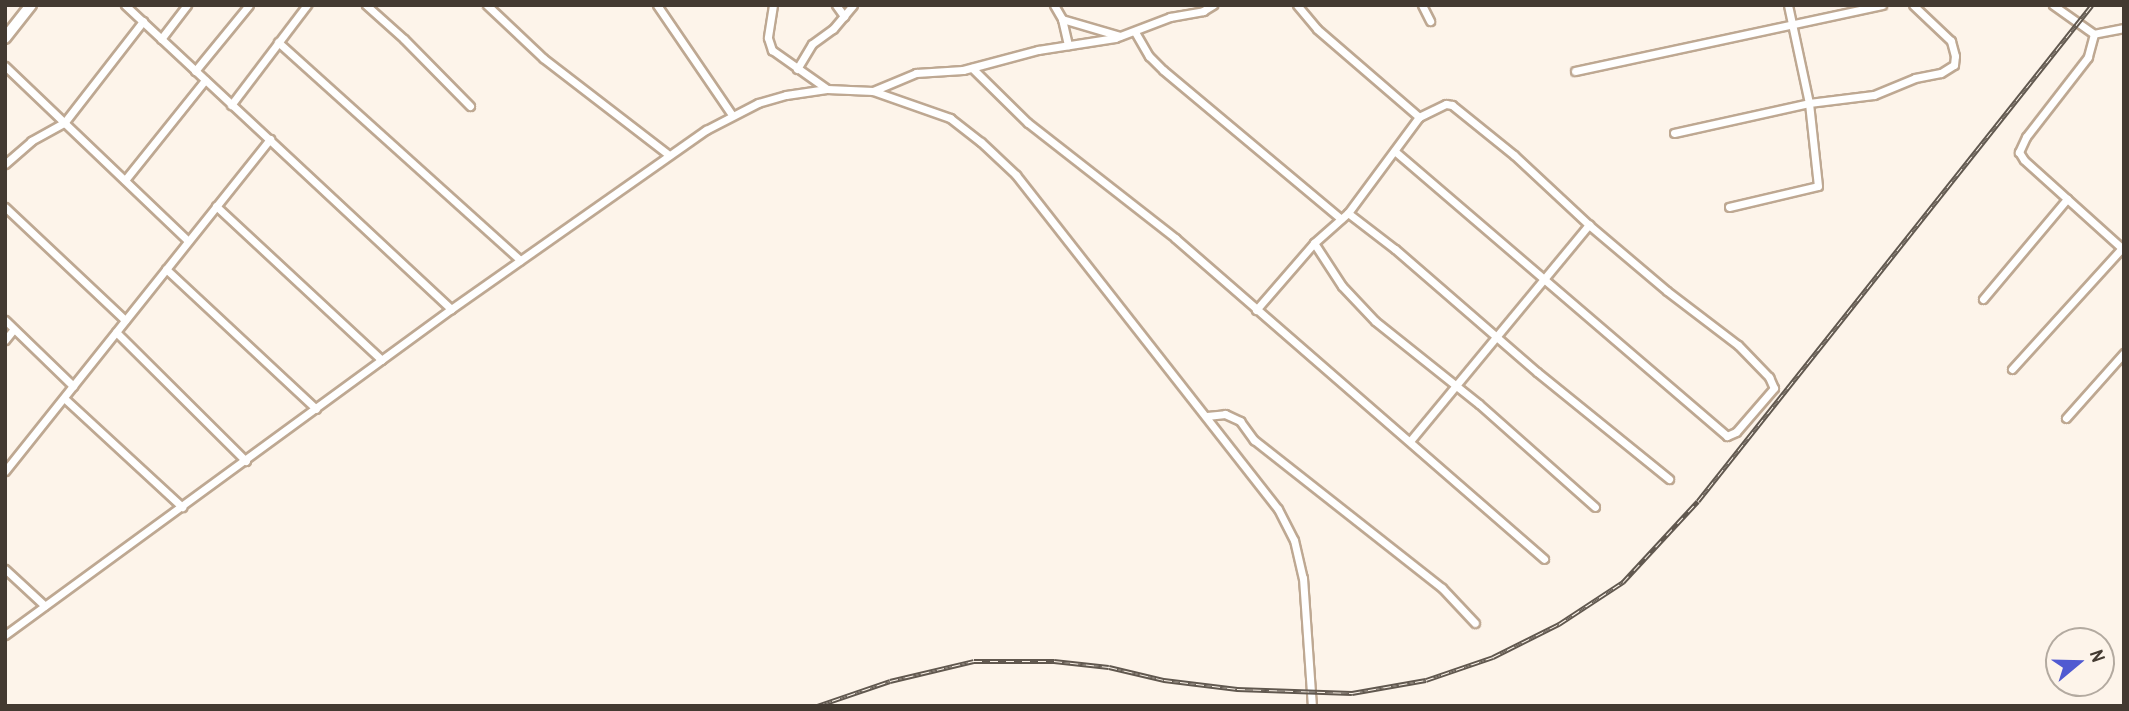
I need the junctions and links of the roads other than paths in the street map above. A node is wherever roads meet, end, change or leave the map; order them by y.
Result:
1 (31, 5) edge
2 (125, 5) edge
3 (187, 5) edge
4 (249, 5) edge
5 (307, 5) edge
6 (366, 5) edge
7 (487, 5) edge
8 (657, 5) edge
9 (773, 5) edge
10 (836, 5) edge
11 (853, 5) edge
12 (1054, 5) edge
13 (1213, 5) edge
14 (1297, 5) edge
15 (1422, 5) edge
16 (1788, 5) edge
17 (1882, 5) edge
18 (1913, 5) edge
19 (2053, 5) edge
20 (844, 16) junction
21 (1062, 19) junction
22 (143, 21) junction
23 (1430, 21) dead end
24 (1792, 25) junction
25 (2124, 28) edge
26 (1135, 32) junction
27 (2094, 34) junction
28 (1120, 36) junction
29 (5, 38) edge
30 (161, 39) junction
31 (278, 42) junction
32 (1068, 45) junction
33 (5, 66) edge
34 (972, 68) junction
35 (797, 69) junction
36 (195, 71) junction
37 (1575, 71) dead end
38 (205, 80) junction
39 (827, 89) junction
40 (873, 91) junction
41 (1810, 103) junction
42 (231, 105) junction
43 (470, 106) dead end
44 (732, 115) junction
45 (1419, 117) junction
46 (64, 123) junction
47 (1675, 133) dead end
48 (270, 139) junction
49 (1395, 151) junction
50 (669, 155) junction
51 (5, 164) edge
52 (125, 180) junction
53 (2067, 199) junction
54 (216, 206) junction
55 (5, 207) edge
56 (1729, 207) dead end
57 (1348, 213) junction
58 (1341, 219) junction
59 (1589, 225) junction
60 (188, 241) junction
61 (1314, 243) junction
62 (2123, 249) edge
63 (520, 260) junction
64 (166, 269) junction
65 (1545, 281) junction
66 (1983, 299) dead end
67 (451, 309) junction
68 (1255, 310) junction
69 (5, 320) edge
70 (125, 320) junction
71 (14, 329) junction
72 (116, 332) junction
73 (1497, 337) junction
74 (5, 340) edge
75 (2124, 354) edge
76 (382, 360) junction
77 (2012, 369) dead end
78 (1456, 385) junction
79 (73, 386) junction
80 (64, 398) junction
81 (316, 409) junction
82 (1207, 416) junction
83 (2066, 418) dead end
84 (1410, 441) junction
85 (246, 461) junction
86 (5, 471) edge
87 (1669, 480) dead end
88 (182, 507) junction
89 (1595, 507) dead end
90 (1544, 559) dead end
91 (5, 569) edge
92 (45, 606) junction
93 (1475, 623) dead end
94 (5, 635) edge
95 (1312, 706) edge

1 - 29 main road
2 - 22 street
3 - 30 street
4 - 36 street
5 - 31 street
6 - 43 street
7 - 50 street
8 - 44 street
9 - 35 street
10 - 20 street
11 - 20 street
12 - 21 street
13 - 26 street
14 - 45 street
15 - 23 street
16 - 24 street
17 - 24 street
18 - 41 street
19 - 27 street
20 - 35 street
21 - 28 street
21 - 32 street
22 - 30 street
22 - 46 street
24 - 37 street
24 - 41 street
25 - 27 street
26 - 28 street
26 - 58 street
27 - 53 street
28 - 32 street
30 - 36 street
31 - 42 street
31 - 63 street
32 - 34 street
33 - 46 street
34 - 40 street
34 - 68 street
35 - 39 street
36 - 38 street
38 - 42 street
38 - 52 street
39 - 40 street
39 - 44 street
40 - 82 street
41 - 47 street
41 - 56 street
42 - 48 street
44 - 50 street
45 - 49 street
45 - 59 street
46 - 51 street
46 - 52 street
48 - 54 street
48 - 67 street
49 - 57 street
49 - 65 street
50 - 63 street
52 - 60 street
53 - 62 street
53 - 66 street
54 - 60 street
54 - 76 street
55 - 70 street
57 - 58 street
57 - 73 street
58 - 61 street
59 - 65 street
59 - 65 street
60 - 64 street
61 - 68 street
61 - 78 street
62 - 77 street
63 - 67 street
64 - 70 street
64 - 81 street
65 - 73 street
67 - 76 street
68 - 84 street
69 - 71 street
70 - 72 street
71 - 74 street
71 - 79 street
72 - 79 street
72 - 85 street
73 - 78 street
73 - 87 street
75 - 83 street
76 - 81 street
78 - 84 street
78 - 89 street
79 - 80 street
80 - 86 street
80 - 88 street
81 - 85 street
82 - 93 street
82 - 95 street
84 - 90 street
85 - 88 street
88 - 92 street
91 - 92 street
92 - 94 street

